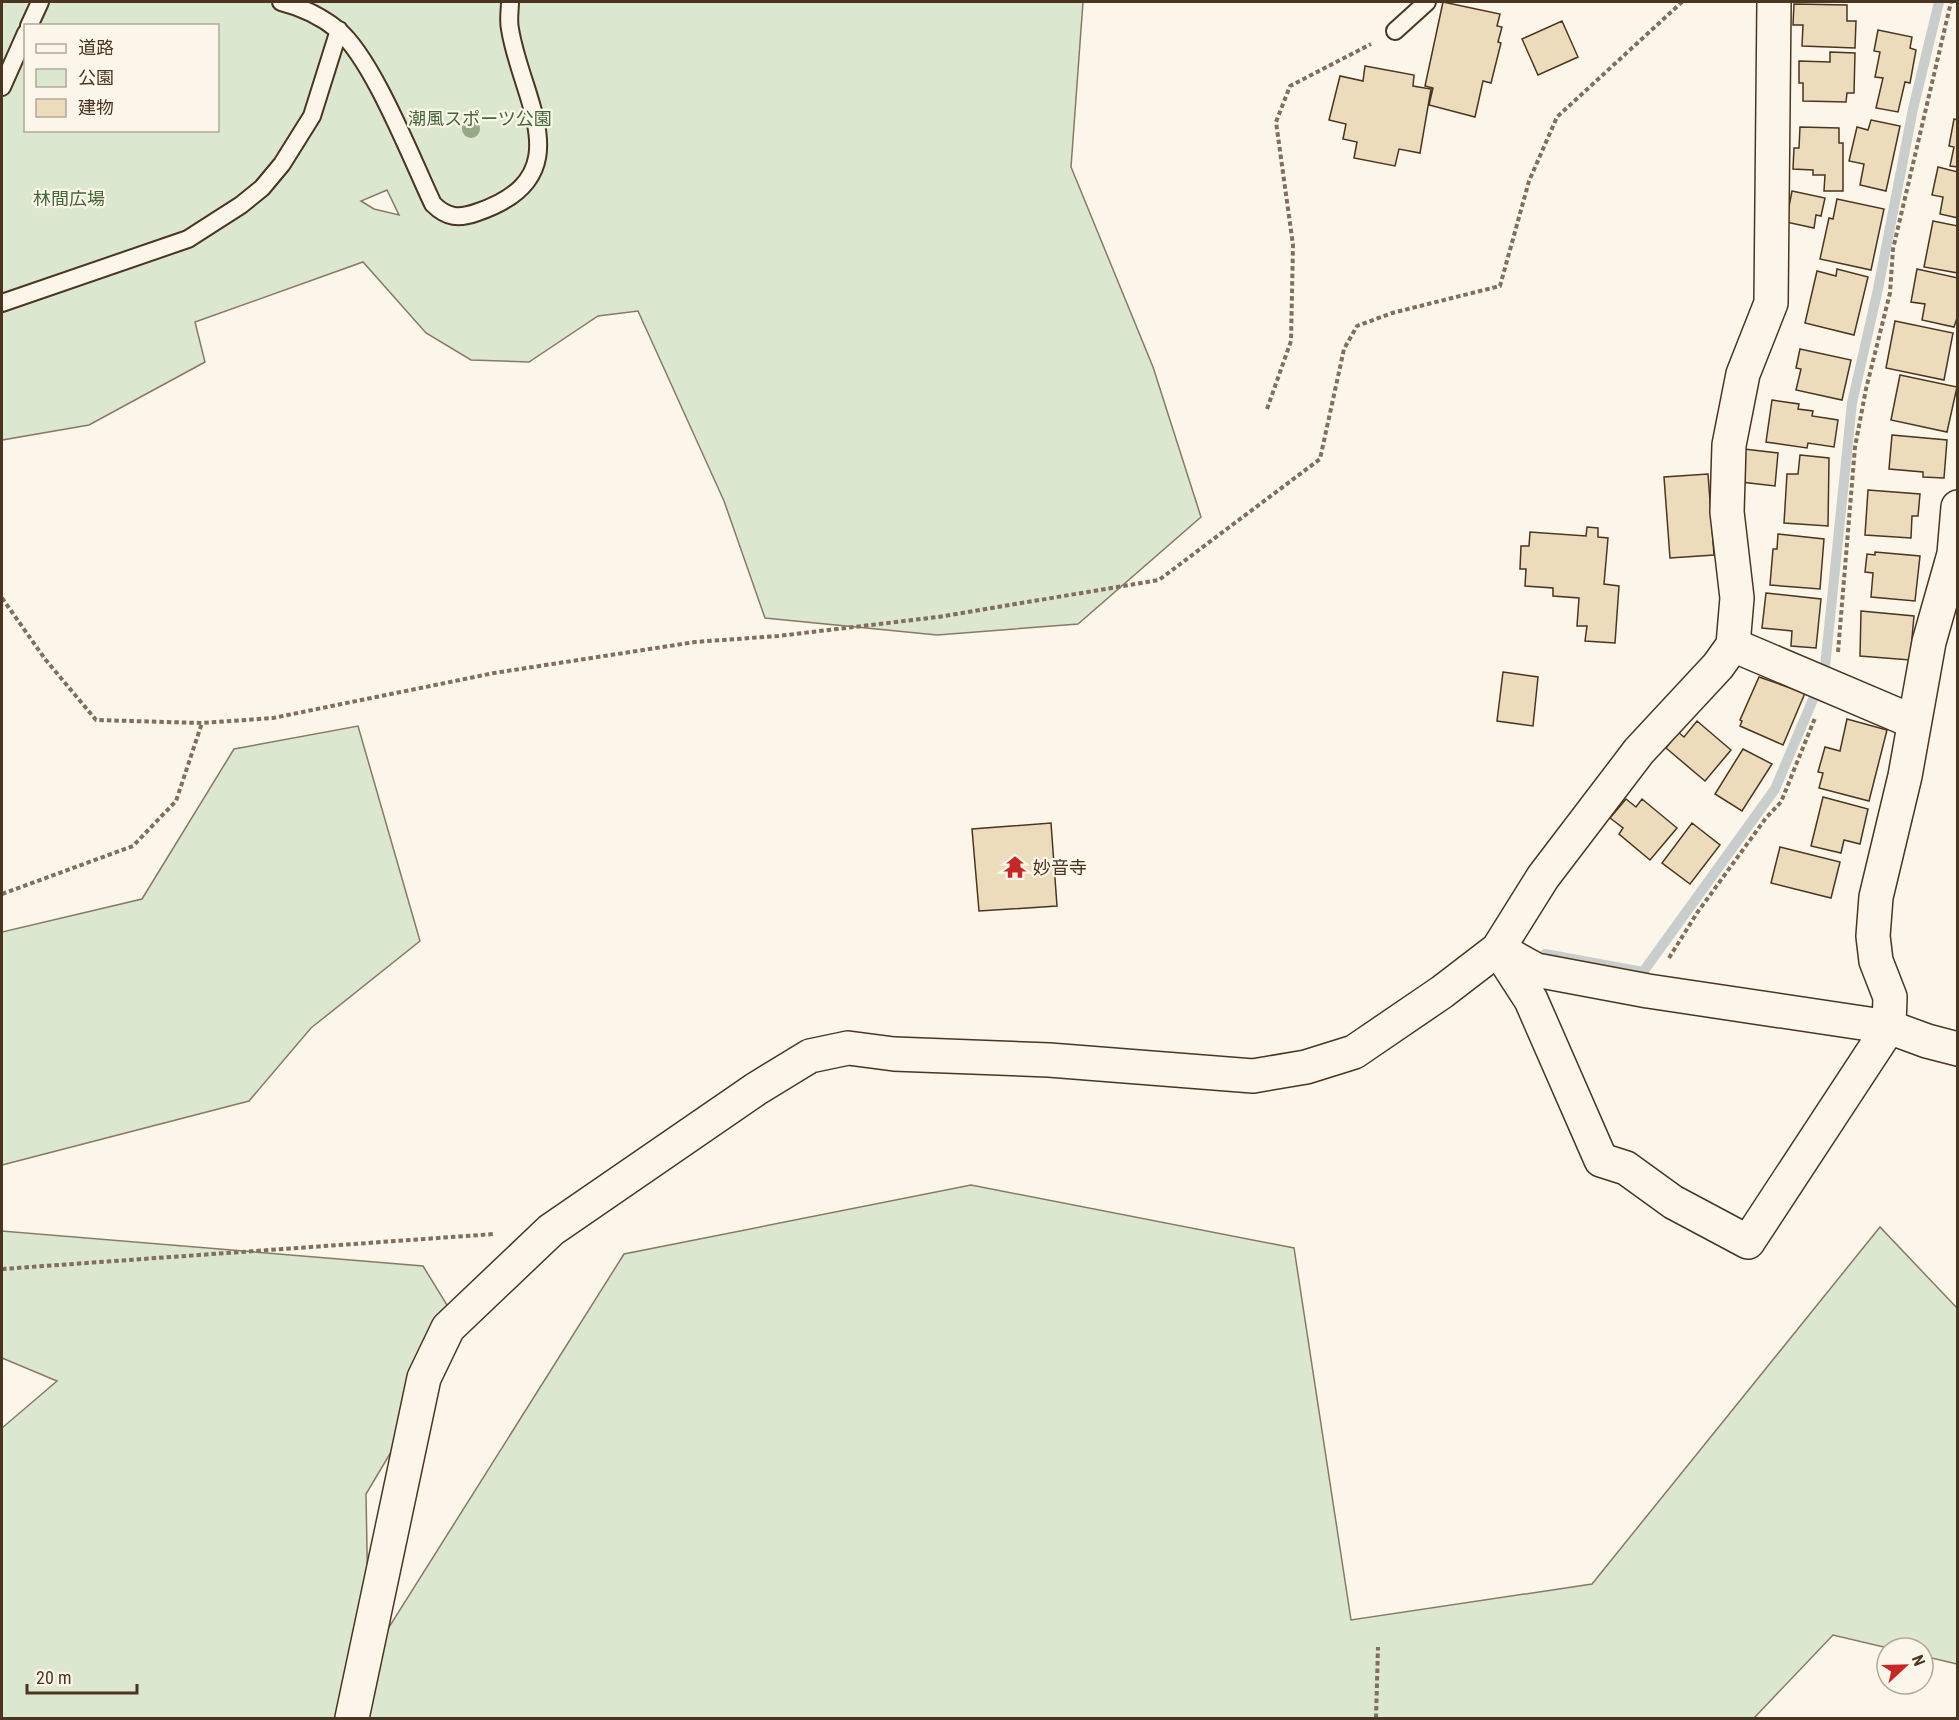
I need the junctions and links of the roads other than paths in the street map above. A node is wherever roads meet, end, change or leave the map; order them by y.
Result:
1 (40, 2) edge
2 (281, 2) edge
3 (510, 2) edge
4 (1427, 2) edge
5 (1774, 2) edge
6 (30, 24) edge
7 (339, 30) junction
8 (1395, 32) road end
9 (24, 38) edge
10 (2, 87) edge
11 (2, 303) edge
12 (1958, 507) edge
13 (1733, 645) junction
14 (1914, 722) junction
15 (1498, 949) junction
16 (1889, 1027) junction
17 (1958, 1049) edge
18 (352, 1719) edge

1 - 6 lane
2 - 7 lane
3 - 7 lane
4 - 8 lane
5 - 13 street
7 - 11 lane
9 - 10 lane
12 - 14 street
13 - 14 street
13 - 15 street
14 - 16 street
15 - 16 street
15 - 16 street
15 - 18 street
16 - 17 street

